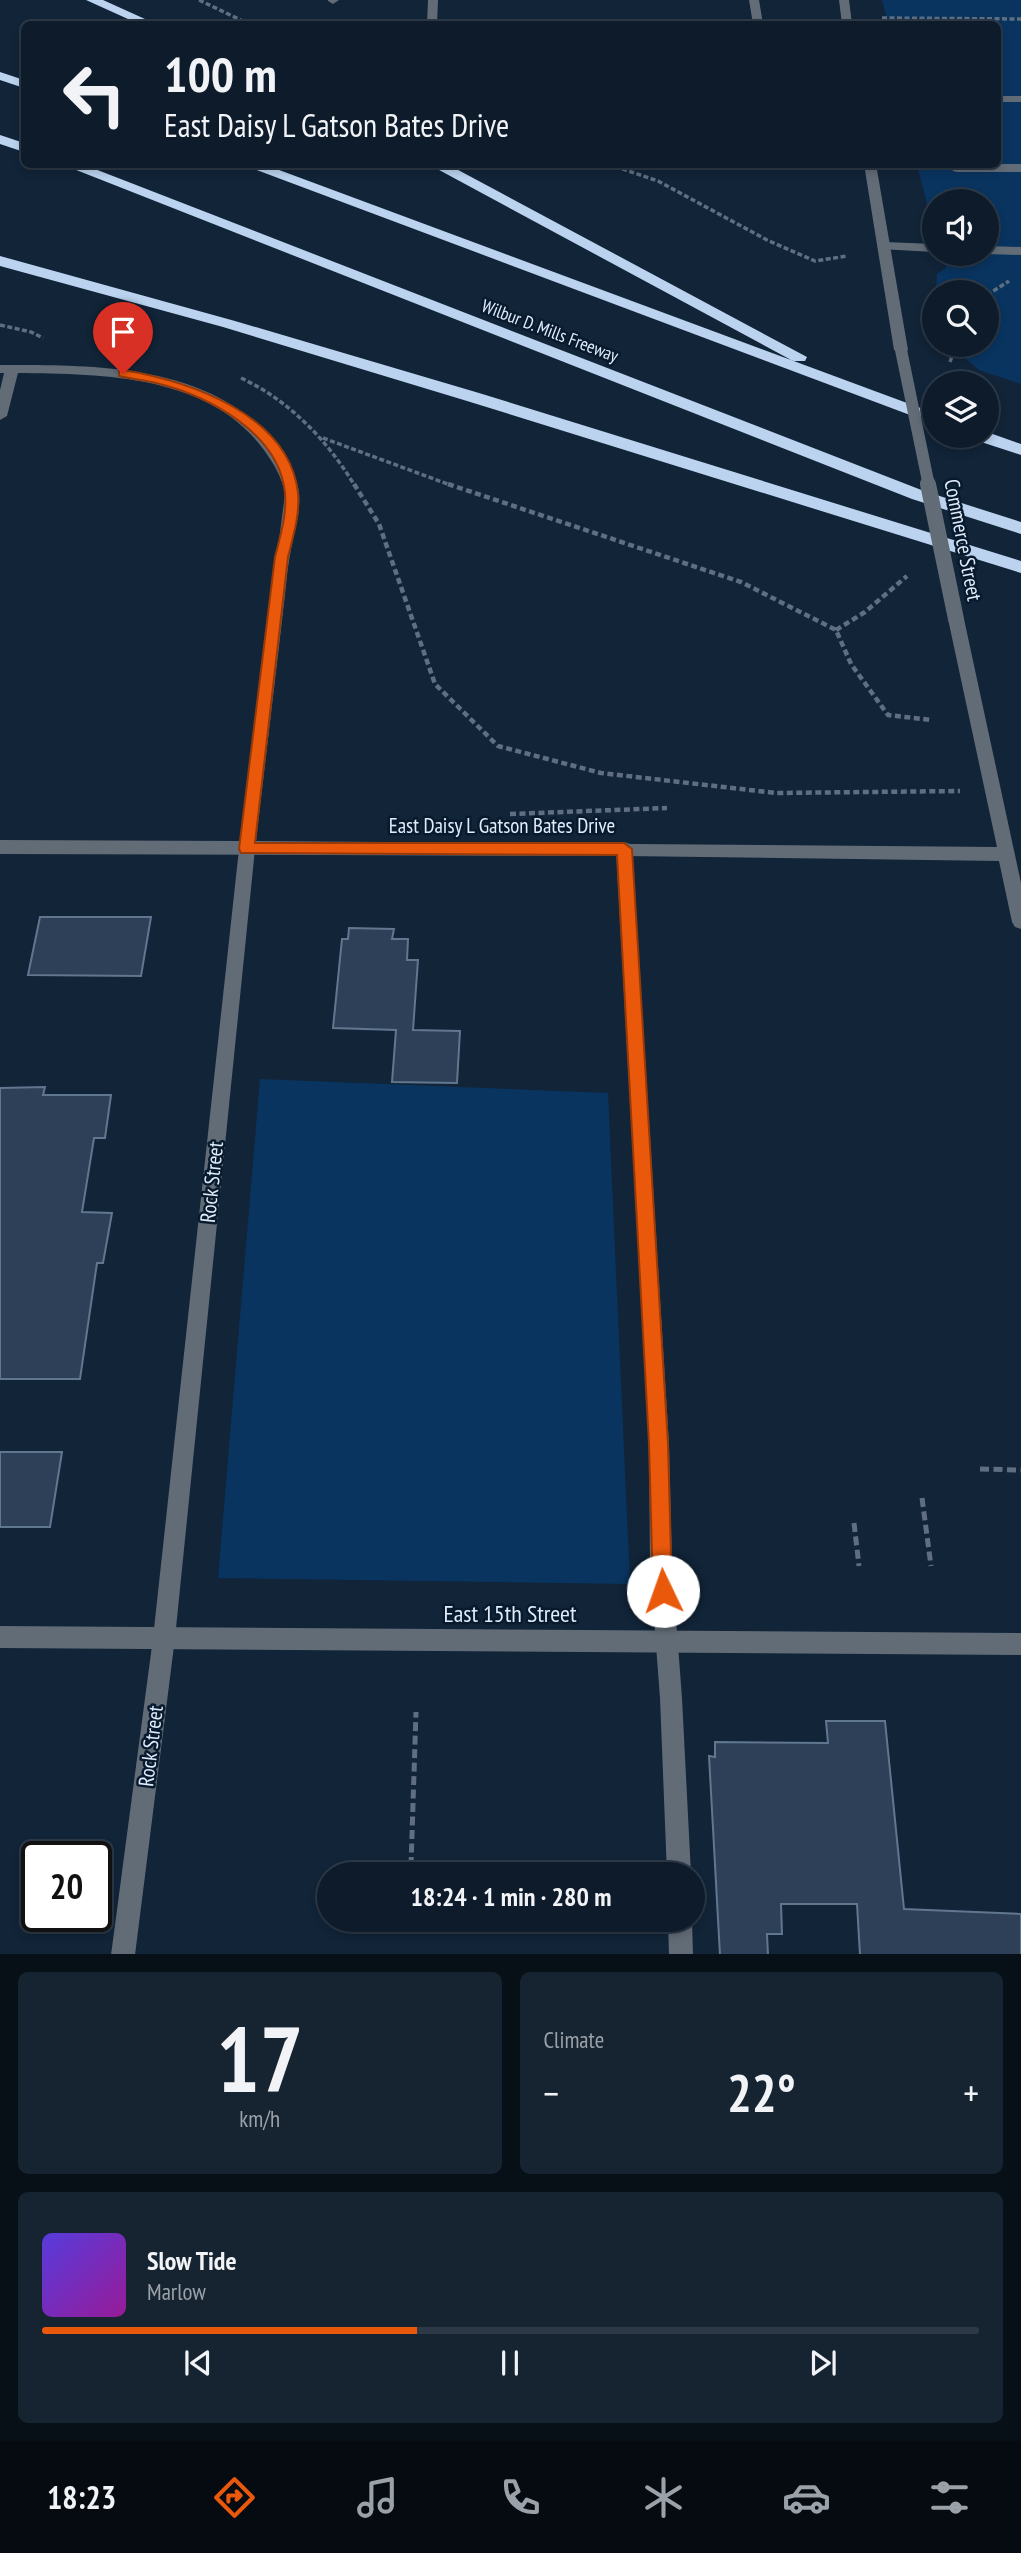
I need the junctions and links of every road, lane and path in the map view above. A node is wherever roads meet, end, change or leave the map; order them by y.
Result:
1 (92, 0) edge
2 (199, 0) edge
3 (433, 0) edge
4 (754, 0) edge
5 (844, 0) edge
6 (882, 18) dead end
7 (1021, 19) edge
8 (142, 21) edge
9 (243, 21) edge
10 (432, 21) edge
11 (758, 21) edge
12 (847, 21) edge
13 (0, 76) edge
14 (21, 83) edge
15 (1001, 99) edge
16 (1021, 99) edge
17 (0, 141) edge
18 (21, 147) edge
19 (78, 168) edge
20 (259, 168) edge
21 (443, 168) edge
22 (620, 168) edge
23 (871, 168) edge
24 (957, 168) edge
25 (1001, 168) edge
26 (1001, 168) edge
27 (1021, 168) edge
28 (884, 246) junction
29 (922, 248) edge
30 (999, 250) edge
31 (1021, 251) edge
32 (848, 256) dead end
33 (0, 261) edge
34 (1019, 275) dead end
35 (999, 288) edge
36 (952, 357) edge
37 (950, 362) dead end
38 (6, 369) edge
39 (872, 395) junction
40 (922, 414) edge
41 (0, 416) edge
42 (999, 442) edge
43 (1021, 450) edge
44 (1021, 528) edge
45 (1021, 567) edge
46 (907, 576) dead end
47 (836, 630) junction
48 (931, 720) dead end
49 (938, 790) dead end
50 (667, 808) dead end
51 (503, 814) dead end
52 (0, 847) edge
53 (247, 849) junction
54 (624, 849) junction
55 (1004, 854) junction
56 (1021, 922) edge
57 (981, 1469) dead end
58 (1021, 1469) edge
59 (922, 1497) dead end
60 (854, 1523) dead end
61 (859, 1566) dead end
62 (931, 1566) dead end
63 (0, 1637) edge
64 (164, 1638) junction
65 (666, 1640) junction
66 (1021, 1644) edge
67 (416, 1712) dead end
68 (411, 1862) edge
69 (677, 1862) edge
70 (680, 1932) edge
71 (123, 1954) edge
72 (681, 1954) edge

1 - 8 highway
2 - 9 path
3 - 10 street
4 - 11 street
5 - 12 street
6 - 7 path
13 - 14 highway
15 - 16 street
17 - 18 highway
19 - 44 highway, Wilbur D. Mills Freeway
20 - 39 highway
21 - 39 highway
22 - 32 path
23 - 28 street, Commerce Street
24 - 26 street
25 - 27 street
28 - 29 street
28 - 55 street, Commerce Street, bridge
30 - 31 street
33 - 45 highway
34 - 35 path
36 - 37 path
38 - 41 street
38 - 53 street, Rock Street
39 - 40 highway
42 - 43 highway
46 - 47 path
47 - 48 path
47 - 49 path
50 - 51 path
52 - 53 street, East Daisy L Gatson Bates Drive
53 - 54 street, East Daisy L Gatson Bates Drive
53 - 64 street, Rock Street
54 - 55 street, East Daisy L Gatson Bates Drive
54 - 65 street
55 - 56 street, Commerce Street
57 - 58 path
59 - 62 path
60 - 61 path
63 - 64 street, East 15th Street
64 - 65 street, East 15th Street
64 - 71 street, Rock Street
65 - 66 street, East 15th Street
65 - 69 street
67 - 68 path
70 - 72 street

